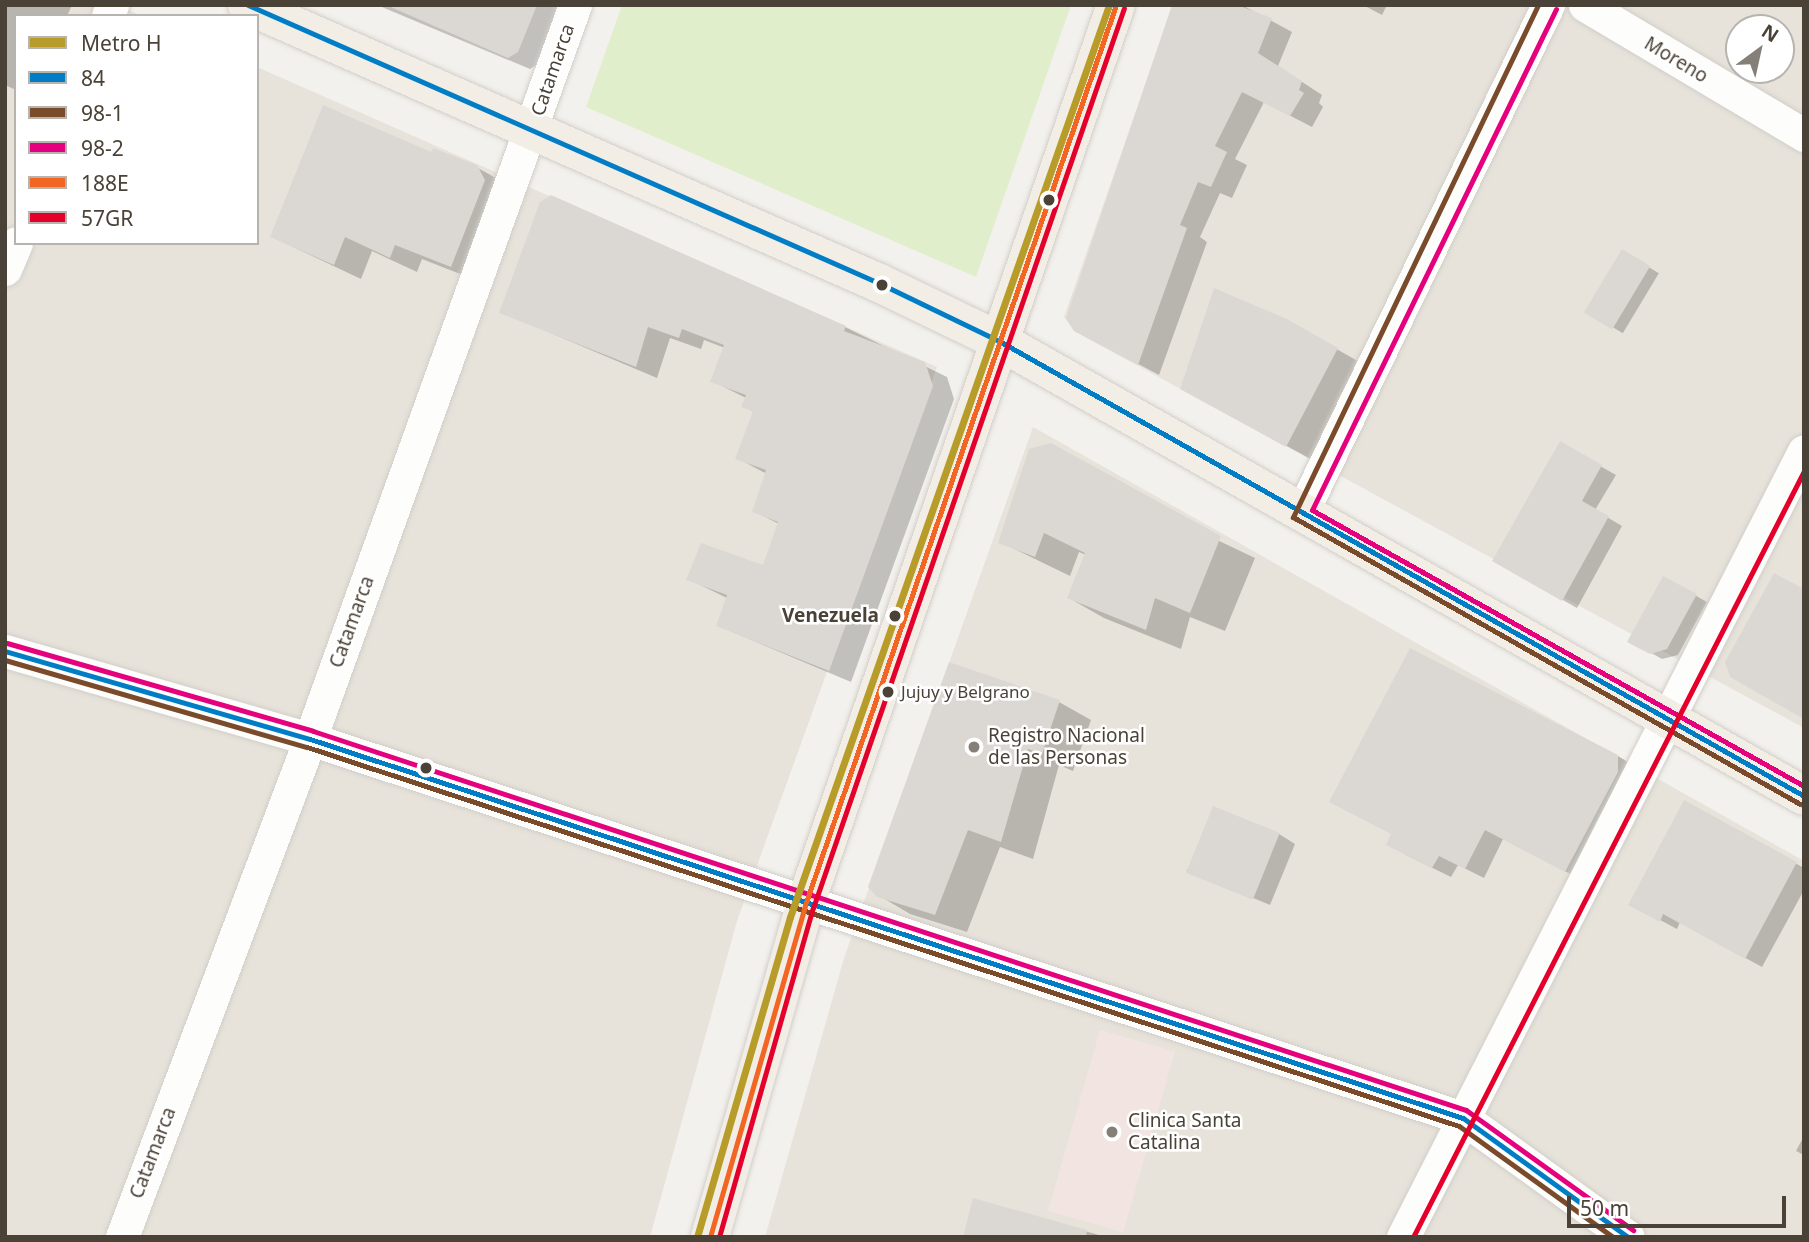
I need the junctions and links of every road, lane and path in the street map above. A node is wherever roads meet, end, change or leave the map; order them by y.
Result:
1 (247, 5) edge
2 (575, 5) edge
3 (1116, 5) edge
4 (1548, 5) edge
5 (1584, 5) edge
6 (531, 131) junction
7 (1804, 135) edge
8 (15, 245) edge
9 (5, 269) edge
10 (1001, 342) junction
11 (1804, 451) edge
12 (1301, 514) junction
13 (5, 651) edge
14 (1665, 720) junction
15 (310, 739) junction
16 (1804, 796) edge
17 (805, 905) junction
18 (1463, 1118) junction
19 (122, 1237) edge
20 (710, 1237) edge
21 (1404, 1237) edge
22 (1628, 1237) edge

1 - 6 main road
2 - 6 street, Catamarca
3 - 10 main road
4 - 12 street
5 - 7 street, Moreno
6 - 10 main road
6 - 15 street, Catamarca
8 - 9 street
10 - 12 main road
10 - 17 main road
11 - 14 street
12 - 14 main road
13 - 15 street
14 - 16 main road
14 - 18 street
15 - 17 street
15 - 19 street, Catamarca
17 - 18 street
17 - 20 main road
18 - 21 street
18 - 22 street

